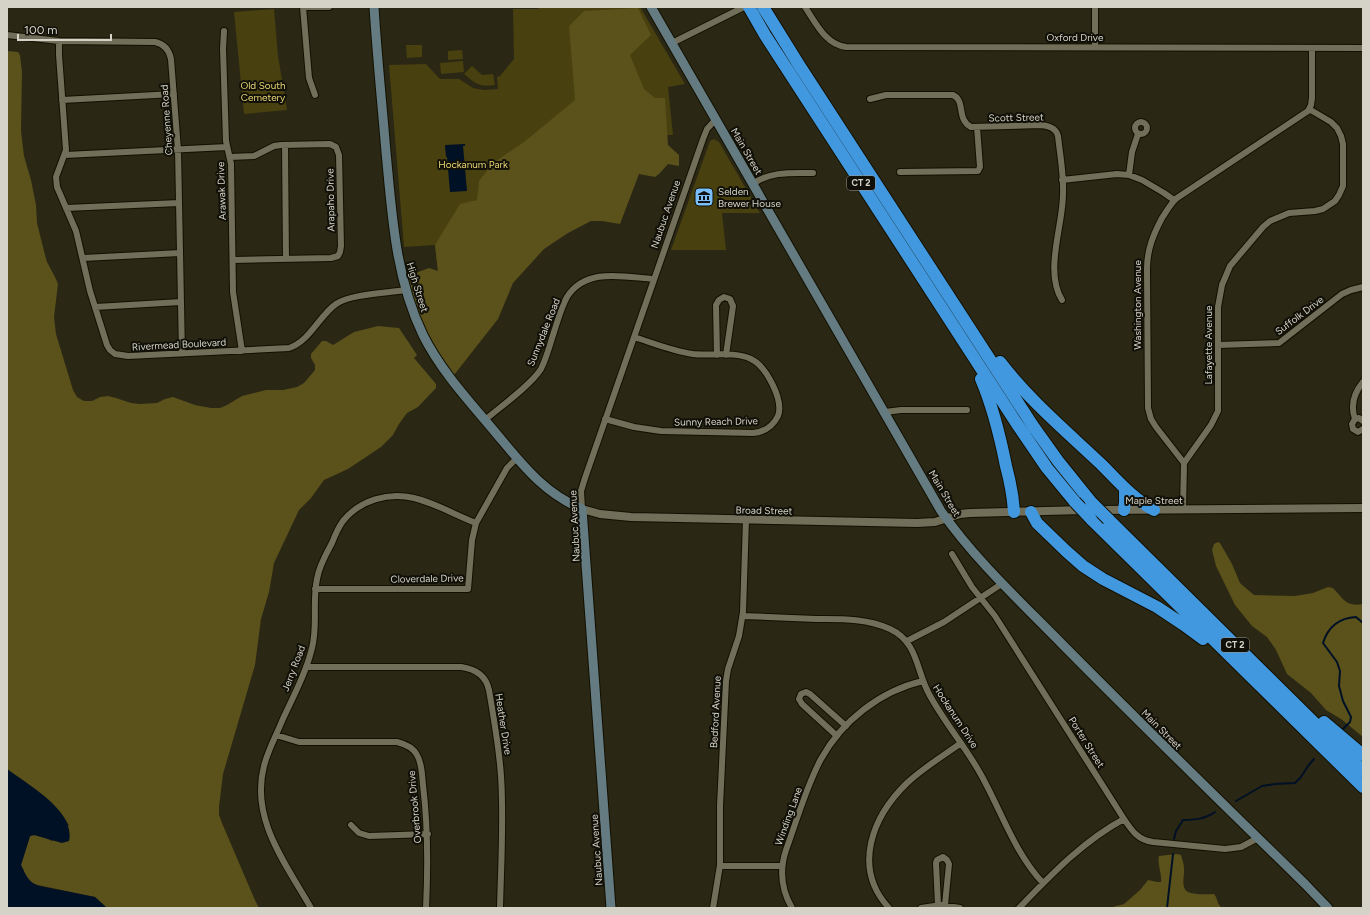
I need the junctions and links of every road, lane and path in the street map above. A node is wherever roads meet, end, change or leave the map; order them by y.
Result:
1 (304, 7) edge
2 (329, 7) edge
3 (374, 7) edge
4 (763, 7) edge
5 (805, 7) edge
6 (1095, 7) edge
7 (748, 9) edge
8 (653, 10) edge
9 (224, 31) dead end
10 (7, 35) edge
11 (59, 41) junction
12 (672, 43) junction
13 (1095, 48) junction
14 (1312, 48) junction
15 (1363, 48) edge
16 (174, 94) junction
17 (315, 95) dead end
18 (870, 99) dead end
19 (62, 100) junction
20 (1309, 109) junction
21 (716, 119) junction
22 (977, 127) junction
23 (1138, 134) dead end
24 (285, 145) junction
25 (227, 147) junction
26 (178, 150) junction
27 (65, 155) junction
28 (230, 157) junction
29 (900, 172) dead end
30 (813, 173) dead end
31 (1129, 175) junction
32 (1062, 180) junction
33 (753, 184) junction
34 (1174, 200) junction
35 (179, 203) junction
36 (66, 208) junction
37 (180, 253) junction
38 (83, 258) junction
39 (286, 259) junction
40 (233, 260) junction
41 (654, 279) junction
42 (1363, 287) edge
43 (405, 290) junction
44 (1062, 300) dead end
45 (181, 302) junction
46 (95, 307) junction
47 (966, 323) junction
48 (634, 337) junction
49 (1218, 345) junction
50 (242, 351) junction
51 (971, 353) junction
52 (182, 354) junction
53 (717, 355) junction
54 (726, 355) junction
55 (1363, 382) edge
56 (967, 410) dead end
57 (885, 412) junction
58 (605, 419) junction
59 (1355, 419) junction
60 (485, 420) junction
61 (1363, 421) edge
62 (1363, 429) edge
63 (517, 458) junction
64 (1184, 463) junction
65 (1125, 488) junction
66 (1363, 508) edge
67 (582, 509) junction
68 (1124, 510) junction
69 (1154, 510) junction
70 (1183, 510) junction
71 (1014, 512) junction
72 (1031, 512) junction
73 (947, 519) junction
74 (746, 520) junction
75 (476, 523) junction
76 (952, 554) dead end
77 (1003, 583) junction
78 (315, 589) junction
79 (981, 598) junction
80 (743, 616) junction
81 (907, 641) junction
82 (306, 667) junction
83 (1248, 674) junction
84 (923, 681) junction
85 (1282, 690) junction
86 (846, 726) junction
87 (276, 735) junction
88 (837, 736) junction
89 (961, 743) junction
90 (1363, 755) edge
91 (1363, 770) edge
92 (1363, 787) edge
93 (1124, 819) junction
94 (351, 825) dead end
95 (428, 834) junction
96 (1258, 838) junction
97 (720, 866) junction
98 (782, 866) junction
99 (1044, 883) junction
100 (938, 905) junction
101 (945, 905) junction
102 (311, 908) edge
103 (426, 908) edge
104 (500, 908) edge
105 (611, 908) edge
106 (712, 908) edge
107 (792, 908) edge
108 (889, 908) edge
109 (921, 908) edge
110 (960, 908) edge
111 (1019, 908) edge
112 (1328, 908) edge

1 - 2 street
1 - 17 street
3 - 43 main road, High Street
4 - 47 highway, CT 2
5 - 13 street, Oxford Drive
6 - 13 street
7 - 12 street
7 - 51 highway, CT 2
8 - 12 main road, Main Street
9 - 25 street, Arawak Drive
10 - 11 street, Cheyenne Road
11 - 16 street, Cheyenne Road
11 - 19 street, Rivermead Boulevard
12 - 21 main road, Main Street
13 - 14 street, Oxford Drive
14 - 15 street, Oxford Drive
14 - 20 street
16 - 19 street
16 - 26 street, Cheyenne Road
18 - 22 street
19 - 27 street, Rivermead Boulevard
20 - 34 street, Washington Avenue
20 - 49 street, Lafayette Avenue
21 - 33 main road, Main Street
21 - 41 street, Naubuc Avenue
22 - 29 street, Scott Street
22 - 32 street, Scott Street
23 - 31 street
24 - 28 street, Arapaho Drive
24 - 39 street
24 - 39 street, Arapaho Drive
25 - 26 street
25 - 28 street, Arawak Drive
26 - 27 street
26 - 35 street, Cheyenne Road
27 - 36 street, Rivermead Boulevard
28 - 40 street, Arawak Drive
30 - 33 street
31 - 32 street
31 - 34 street
32 - 44 street, Scott Street
33 - 57 main road, Main Street
34 - 64 street, Washington Avenue
35 - 36 street
35 - 37 street, Cheyenne Road
36 - 38 street, Rivermead Boulevard
37 - 38 street
37 - 45 street, Cheyenne Road
38 - 46 street, Rivermead Boulevard
39 - 40 street, Arapaho Drive
40 - 50 street, Arawak Drive
41 - 48 street, Naubuc Avenue
41 - 60 street, Sunnydale Road
42 - 49 street, Suffolk Drive
43 - 50 street, Rivermead Boulevard
43 - 60 main road, High Street
45 - 46 street
45 - 52 street, Cheyenne Road
46 - 52 street, Rivermead Boulevard
47 - 65 highway
47 - 85 highway, CT 2, bridge
48 - 53 street, Sunny Reach Drive
48 - 58 street, Naubuc Avenue
49 - 64 street, Lafayette Avenue
50 - 52 street, Rivermead Boulevard
51 - 71 highway
51 - 83 highway, CT 2, bridge
53 - 54 street, Sunny Reach Drive
53 - 54 street
54 - 58 street, Sunny Reach Drive
55 - 59 street
56 - 57 street
57 - 73 main road, Main Street
58 - 67 street, Naubuc Avenue
59 - 61 street
59 - 62 street
60 - 63 main road, High Street
63 - 67 main road, High Street
63 - 75 street, Cloverdale Drive
64 - 70 street
65 - 68 highway
65 - 69 highway
66 - 70 street, Maple Street
67 - 74 street, Broad Street
67 - 105 main road, Naubuc Avenue
68 - 69 street, Maple Street
68 - 72 street, Maple Street
69 - 70 street, Maple Street
71 - 72 street, Maple Street
71 - 73 street, Maple Street
72 - 83 highway
73 - 74 street, Broad Street
73 - 77 main road, Main Street
74 - 80 street, Bedford Avenue
75 - 78 street, Cloverdale Drive
75 - 78 street, Jerry Road
76 - 79 street, Porter Street
77 - 79 street
77 - 96 main road, Main Street
78 - 82 street, Jerry Road
79 - 81 street
79 - 93 street, Porter Street
80 - 81 street, Hockanum Drive
80 - 97 street, Bedford Avenue
81 - 84 street, Hockanum Drive
82 - 87 street, Jerry Road
82 - 104 street, Heather Drive
83 - 92 highway, CT 2
84 - 86 street, Winding Lane
84 - 89 street, Hockanum Drive
85 - 90 highway
85 - 91 highway, CT 2
86 - 88 street, Winding Lane
86 - 88 street
87 - 95 street, Overbrook Drive
87 - 102 street, Jerry Road
88 - 98 street, Winding Lane
89 - 99 street, Hockanum Drive
89 - 108 street
93 - 96 street, Porter Street
93 - 99 street
94 - 95 street
95 - 103 street, Overbrook Drive
96 - 112 main road, Main Street
97 - 98 street
97 - 106 street, Bedford Avenue
98 - 107 street, Winding Lane
99 - 111 street
100 - 101 street
100 - 101 street
100 - 109 street
101 - 110 street

